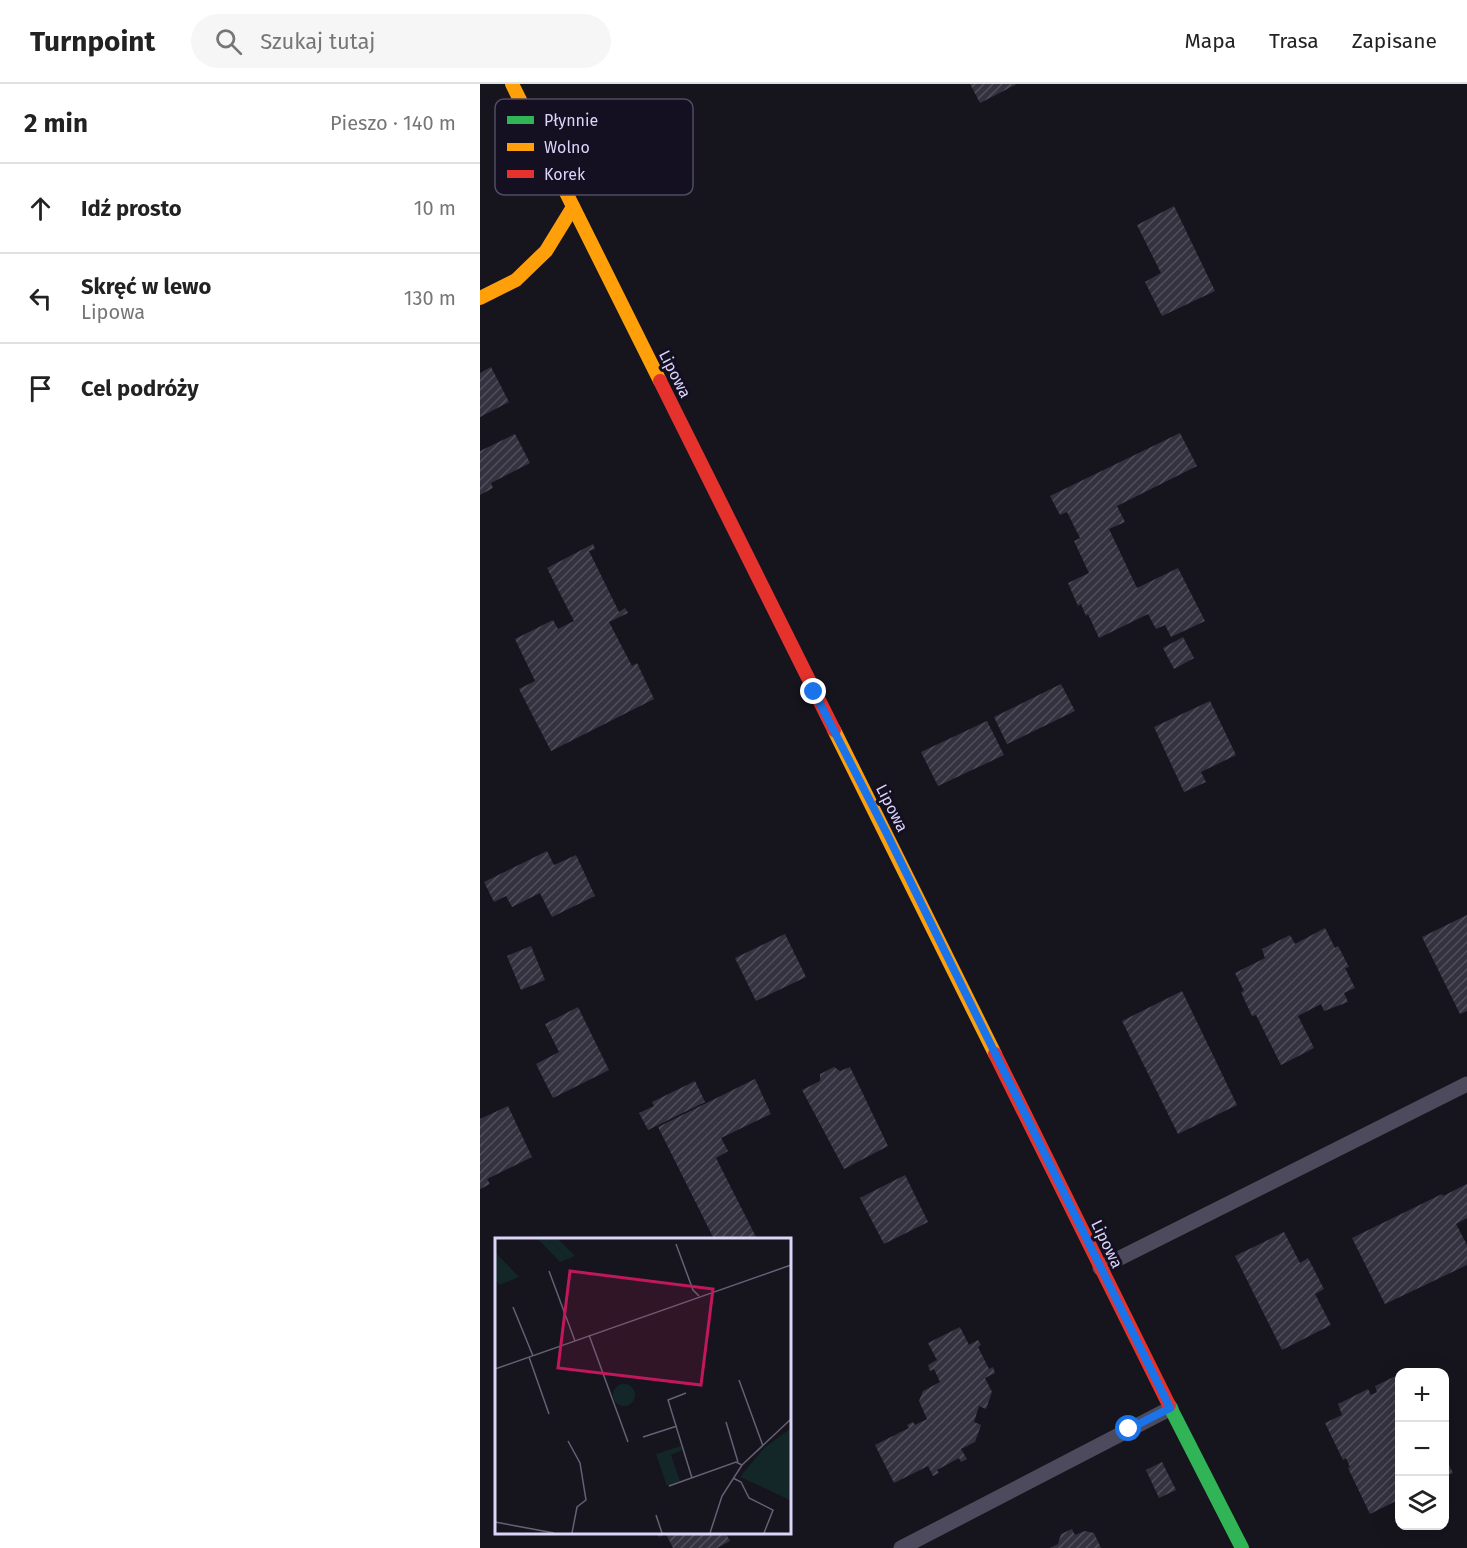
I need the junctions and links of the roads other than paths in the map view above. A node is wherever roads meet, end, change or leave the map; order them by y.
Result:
1 (512, 84) edge
2 (519, 99) edge
3 (567, 195) edge
4 (573, 207) junction
5 (480, 298) edge
6 (1467, 1084) edge
7 (1100, 1268) junction
8 (1170, 1408) junction
9 (901, 1548) edge
10 (1242, 1548) edge

1 - 2 street, Lipowa
3 - 4 street, Lipowa
4 - 5 street
4 - 7 street, Lipowa
6 - 7 lane
7 - 8 street, Lipowa
8 - 9 lane
8 - 10 street, Lipowa

